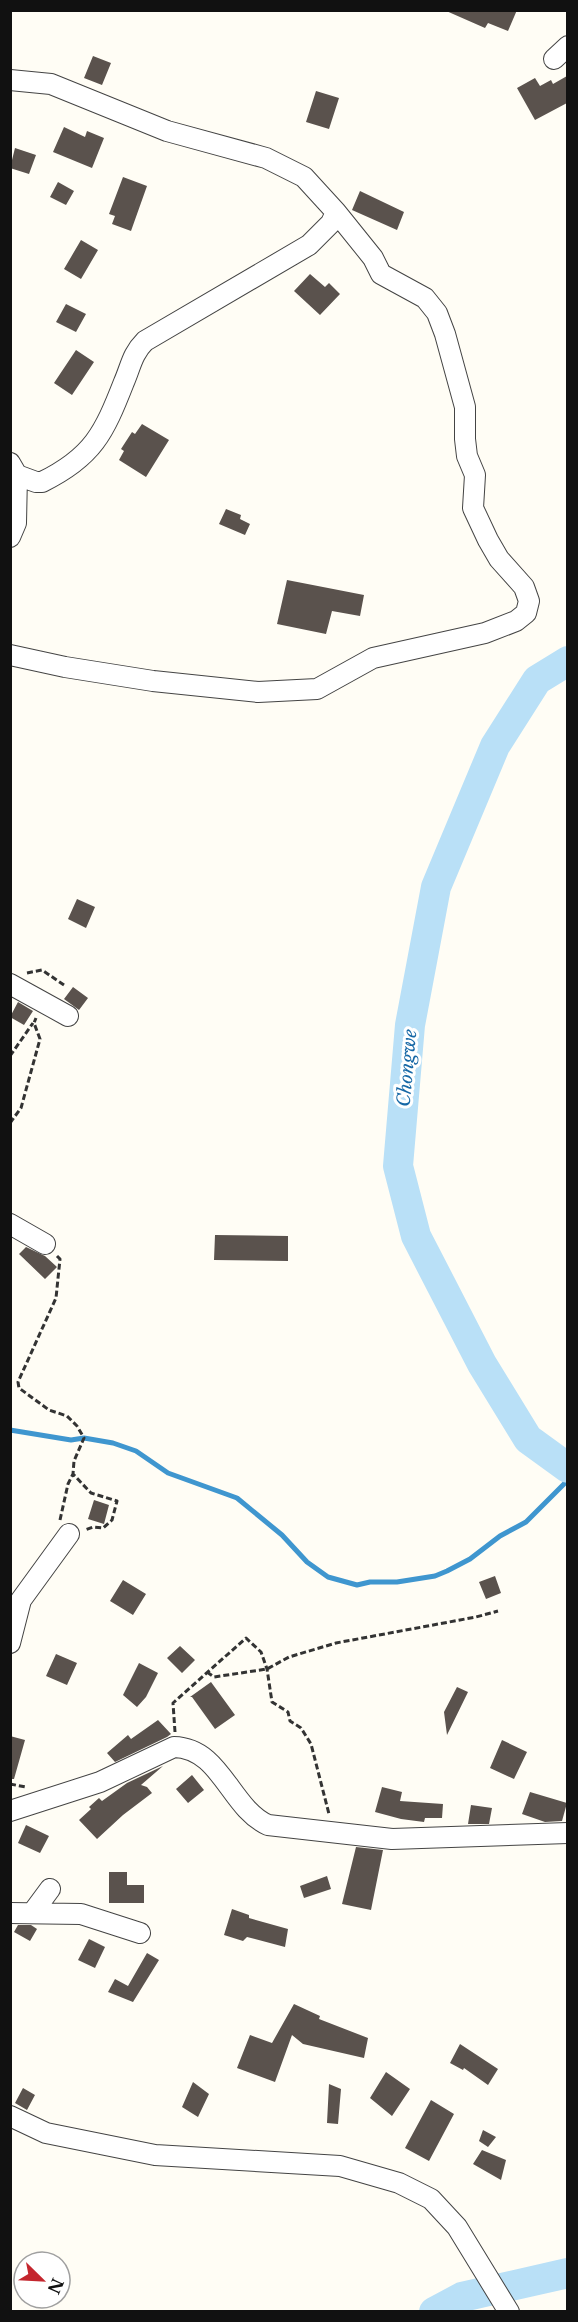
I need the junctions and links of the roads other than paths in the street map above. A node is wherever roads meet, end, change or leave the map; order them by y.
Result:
1 (10, 80) edge
2 (336, 212) junction
3 (14, 469) edge
4 (10, 537) edge
5 (10, 655) edge
6 (11, 984) edge
7 (68, 1016) dead end
8 (10, 1224) edge
9 (45, 1244) road end
10 (65, 1539) road end
11 (10, 1644) edge
12 (10, 1811) edge
13 (567, 1833) edge
14 (50, 1889) dead end
15 (33, 1912) junction
16 (10, 1913) edge
17 (140, 1933) dead end
18 (10, 2116) edge
19 (509, 2312) edge

1 - 2 street
2 - 3 street
2 - 5 street
3 - 4 street
6 - 7 street
8 - 9 street
10 - 11 street
12 - 13 street
14 - 15 street
15 - 16 street
15 - 17 street
18 - 19 street

